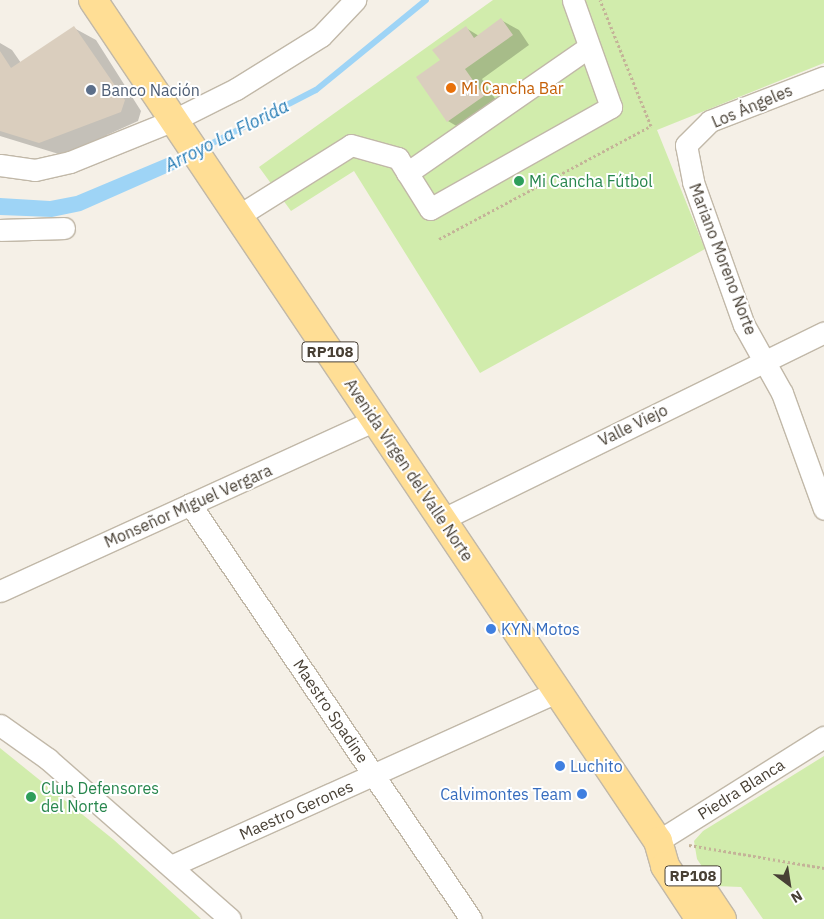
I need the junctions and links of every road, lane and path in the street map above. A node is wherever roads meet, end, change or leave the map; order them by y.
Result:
1 (93, 0) edge
2 (355, 0) edge
3 (573, 0) edge
4 (589, 47) junction
5 (824, 77) edge
6 (179, 128) junction
7 (686, 145) joint
8 (0, 165) edge
9 (407, 173) junction
10 (238, 216) junction
11 (64, 228) dead end
12 (0, 230) edge
13 (824, 332) edge
14 (764, 360) junction
15 (376, 420) junction
16 (190, 504) junction
17 (824, 509) edge
18 (443, 519) junction
19 (0, 591) edge
20 (558, 691) junction
21 (0, 725) edge
22 (824, 737) edge
23 (375, 776) junction
24 (658, 841) junction
25 (171, 866) junction
26 (824, 868) edge
27 (230, 919) edge
28 (470, 919) edge
29 (700, 919) edge
30 (722, 919) edge

1 - 6 main road, Avenida Virgen del Valle Norte / RP108
2 - 6 street
3 - 4 street
4 - 9 street
4 - 9 street
5 - 7 street, Los Ángeles
6 - 8 street
6 - 10 main road, Avenida Virgen del Valle Norte / RP108
7 - 14 street, Mariano Moreno Norte
9 - 10 street
10 - 15 main road, Avenida Virgen del Valle Norte / RP108
11 - 12 street
13 - 14 street, Valle Viejo
14 - 17 street, Mariano Moreno Norte
14 - 18 street, Valle Viejo
15 - 16 street, Monseñor Miguel Vergara
15 - 18 main road, Avenida Virgen del Valle Norte / RP108
16 - 19 street, Monseñor Miguel Vergara
16 - 23 street, Maestro Spadine
18 - 20 main road, Avenida Virgen del Valle Norte / RP108
20 - 23 street, Maestro Gerones
20 - 24 main road, Avenida Virgen del Valle Norte / RP108
21 - 25 street
22 - 24 street, Piedra Blanca
23 - 25 street, Maestro Gerones
23 - 28 street, Maestro Spadine
24 - 26 path
24 - 29 main road, Avenida Virgen del Valle Norte / RP108
24 - 30 main road, Avenida Virgen del Valle Norte / RP108
25 - 27 street

